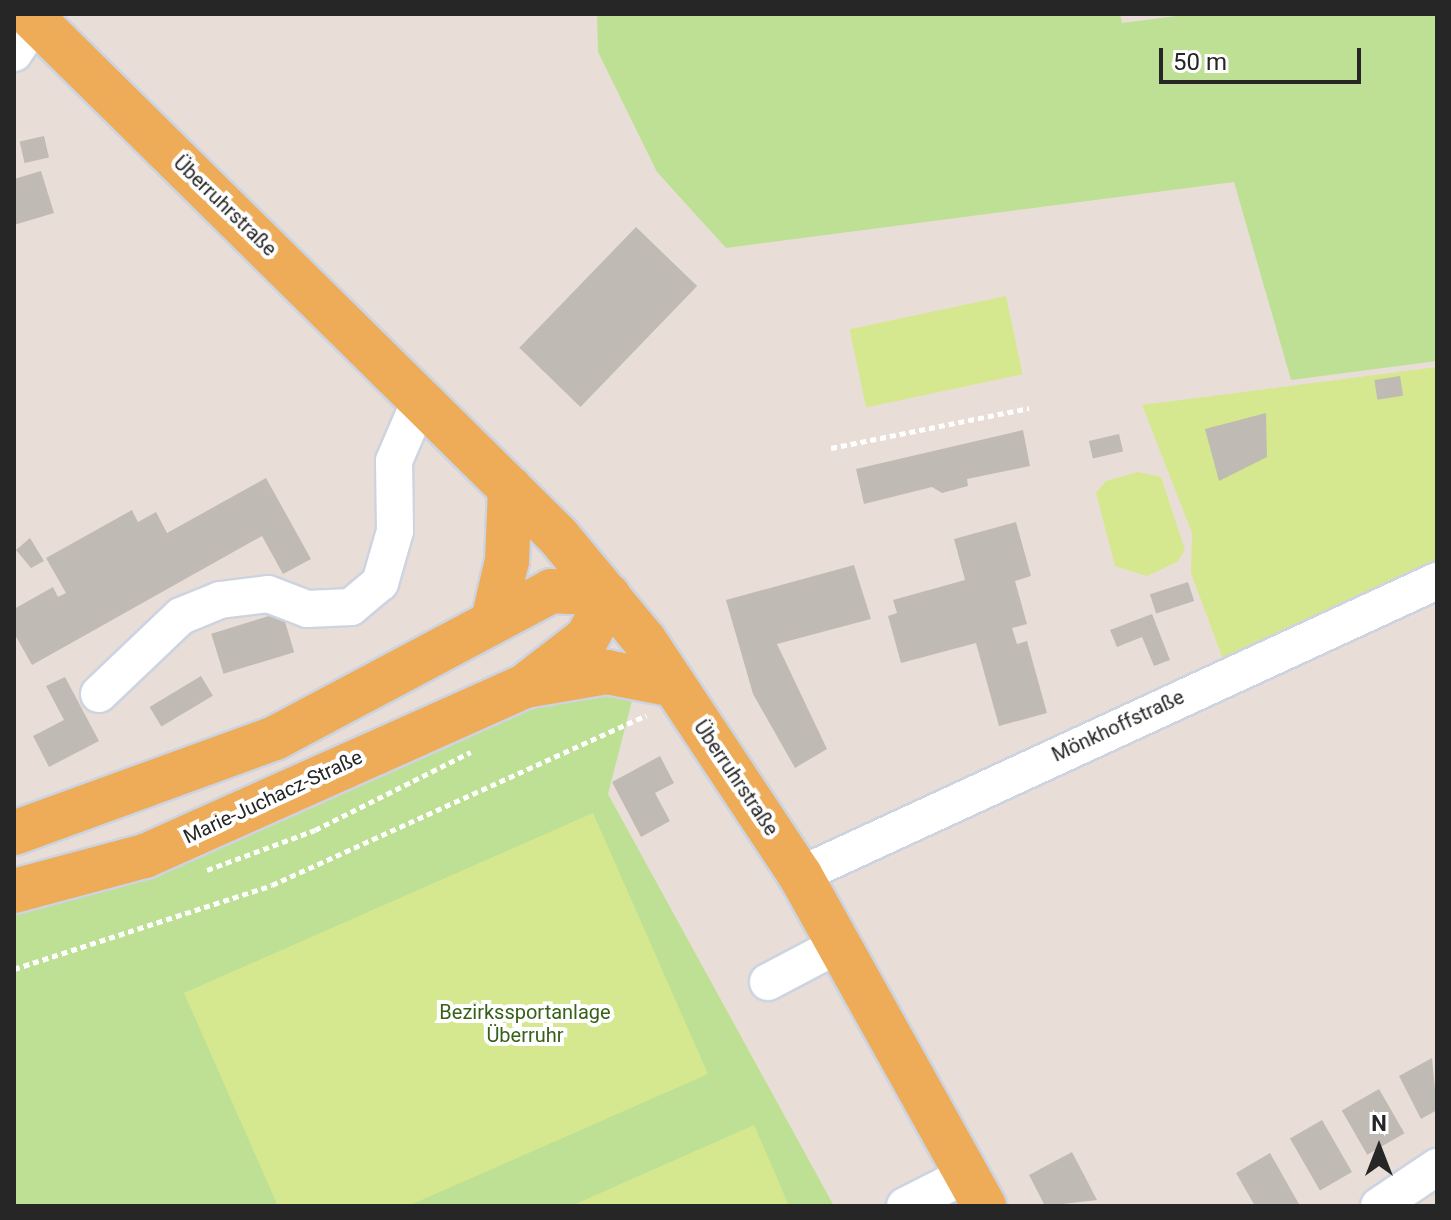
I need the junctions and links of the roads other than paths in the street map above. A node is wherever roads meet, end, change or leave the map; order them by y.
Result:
1 (30, 25) edge
2 (421, 398) junction
3 (510, 488) junction
4 (1437, 581) edge
5 (608, 596) junction
6 (493, 620) junction
7 (674, 685) junction
8 (525, 686) junction
9 (99, 694) dead end
10 (14, 833) edge
11 (800, 875) junction
12 (14, 891) edge
13 (840, 944) junction
14 (768, 982) dead end
15 (1437, 1167) edge
16 (975, 1190) edge
17 (905, 1206) edge
18 (1379, 1206) edge

1 - 2 main road, Überruhrstraße
2 - 3 main road, Überruhrstraße
2 - 9 street
3 - 5 main road, Überruhrstraße
3 - 6 main road
4 - 11 street, Mönkhoffstraße
5 - 6 main road
5 - 7 main road, Überruhrstraße
5 - 8 main road, Marie-Juchacz-Straße
6 - 10 main road
7 - 8 main road, Marie-Juchacz-Straße
7 - 11 main road, Überruhrstraße
8 - 12 main road, Marie-Juchacz-Straße
11 - 13 main road, Überruhrstraße
13 - 14 street
13 - 16 main road, Überruhrstraße
15 - 18 street
16 - 17 street

